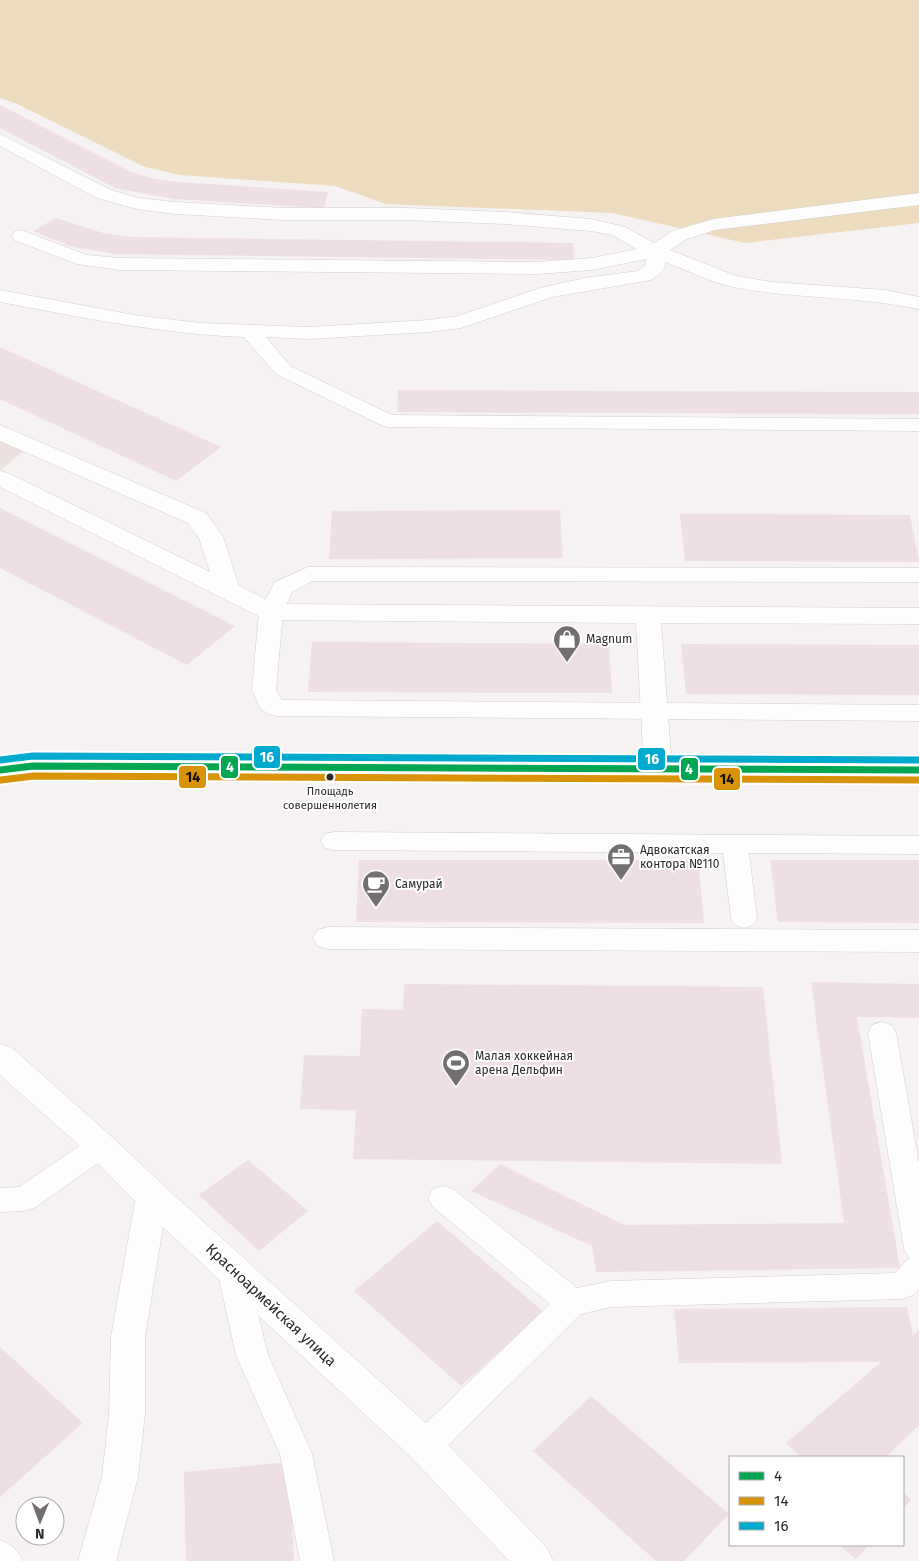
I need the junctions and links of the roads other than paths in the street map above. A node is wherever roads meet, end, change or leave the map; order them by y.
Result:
1 (0, 139) edge
2 (919, 199) edge
3 (21, 236) dead end
4 (656, 251) junction
5 (0, 296) edge
6 (919, 303) edge
7 (251, 332) junction
8 (919, 425) edge
9 (0, 432) edge
10 (0, 478) edge
11 (919, 575) edge
12 (228, 590) junction
13 (271, 612) junction
14 (648, 614) junction
15 (919, 616) edge
16 (655, 711) junction
17 (919, 713) edge
18 (0, 768) edge
19 (658, 768) junction
20 (919, 770) edge
21 (334, 842) dead end
22 (735, 844) junction
23 (919, 845) edge
24 (744, 918) dead end
25 (328, 938) dead end
26 (919, 941) edge
27 (882, 1033) dead end
28 (0, 1056) edge
29 (101, 1146) junction
30 (152, 1196) junction
31 (443, 1198) dead end
32 (0, 1200) edge
33 (919, 1249) edge
34 (919, 1268) edge
35 (232, 1269) junction
36 (572, 1303) junction
37 (425, 1446) junction
38 (0, 1556) edge
39 (6, 1561) edge
40 (97, 1561) edge
41 (317, 1561) edge
42 (534, 1561) edge

1 - 4 lane
2 - 4 lane
3 - 4 lane
4 - 6 lane
4 - 7 lane
5 - 7 lane
7 - 8 lane
9 - 12 street
10 - 12 street
11 - 13 lane
12 - 13 street
13 - 14 street
13 - 16 lane
14 - 15 street
14 - 16 street
16 - 17 lane
16 - 19 street
18 - 19 street
19 - 20 street
21 - 22 lane
22 - 23 lane
22 - 24 lane
25 - 26 street
27 - 33 lane
28 - 29 street, Красноармейская улица
29 - 30 street, Красноармейская улица
29 - 32 lane
30 - 35 street, Красноармейская улица
30 - 40 street
31 - 36 lane
34 - 36 lane
35 - 37 street, Красноармейская улица
35 - 41 lane
36 - 37 lane
37 - 42 street, Красноармейская улица
38 - 39 lane

